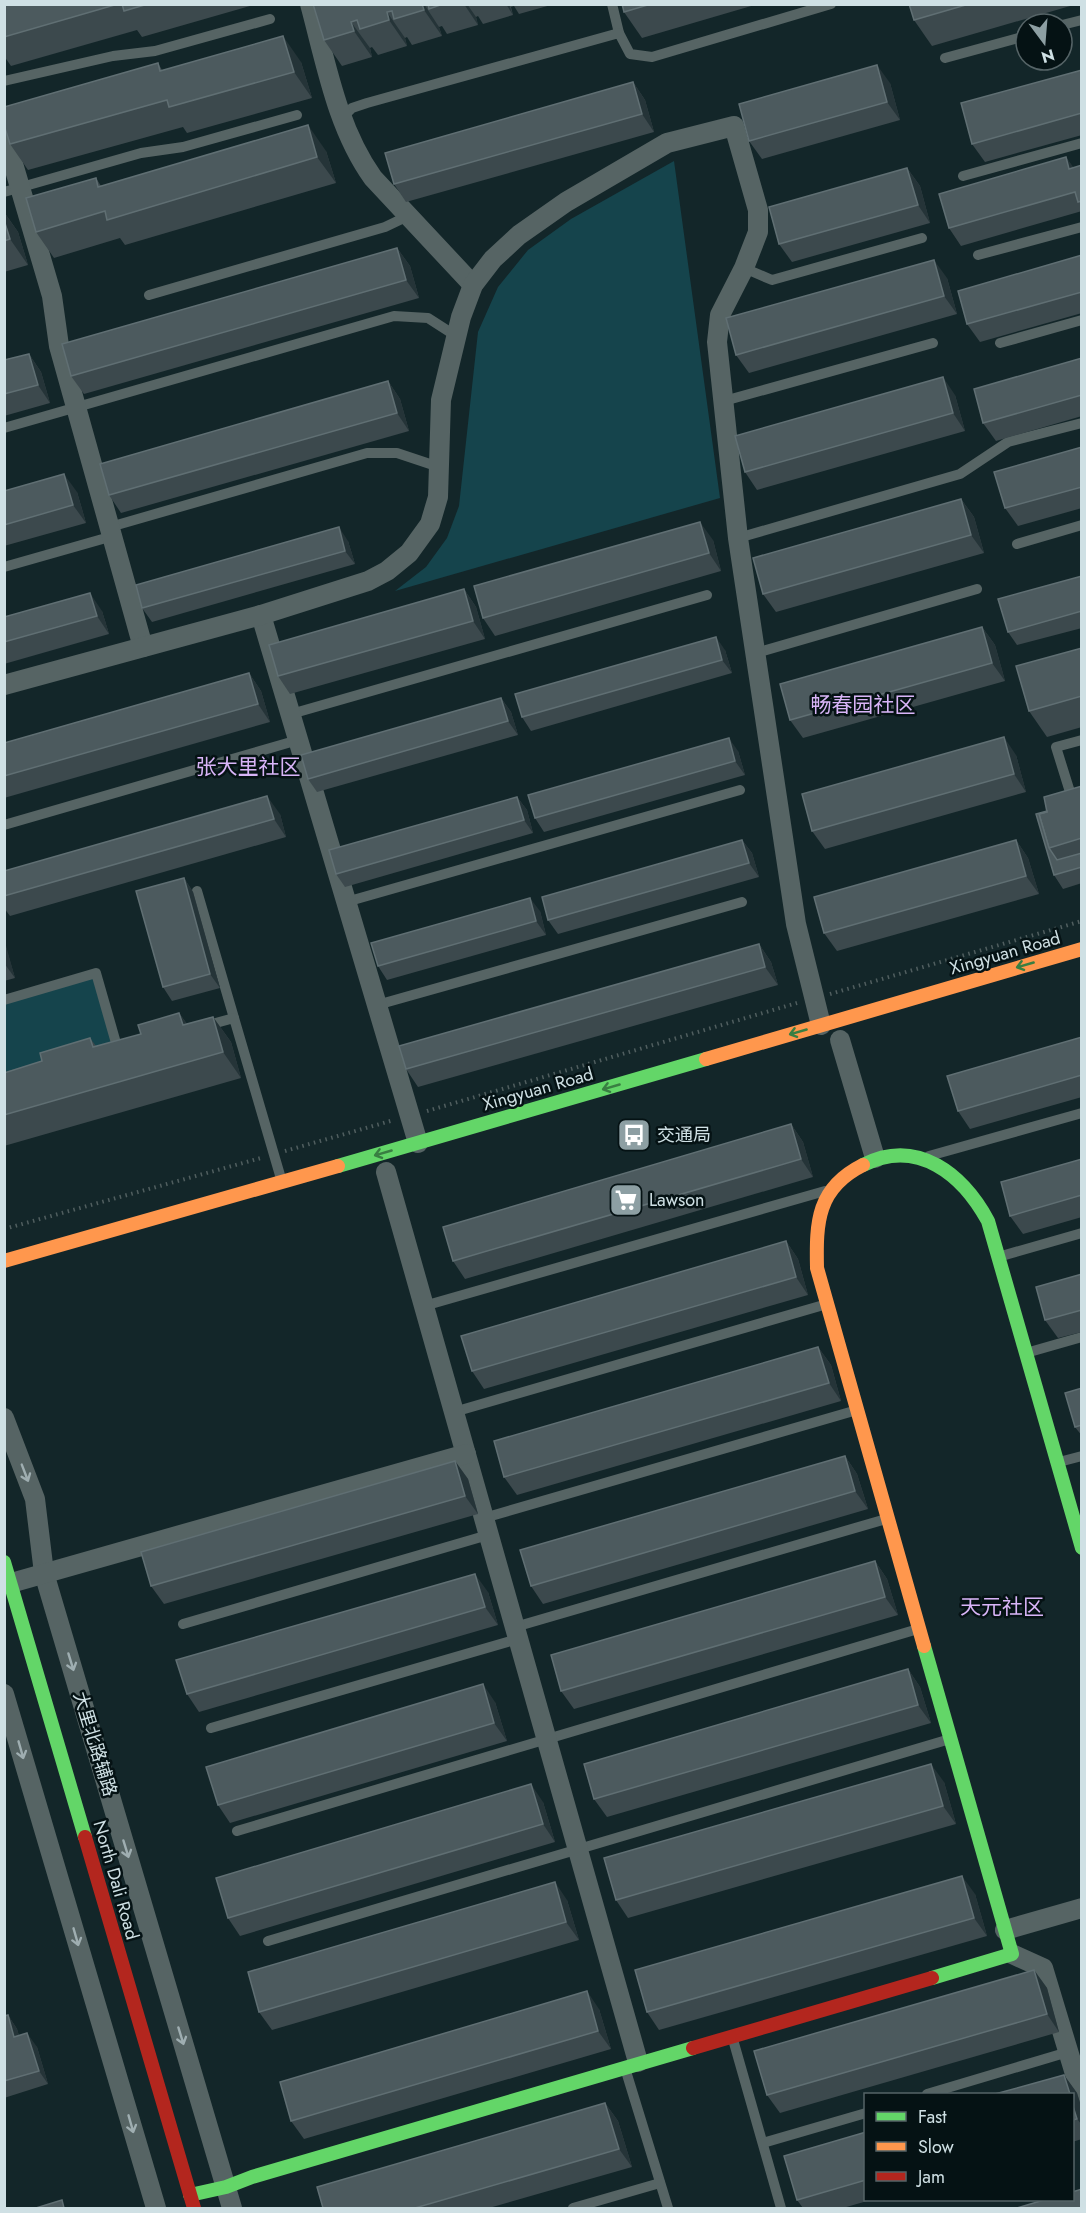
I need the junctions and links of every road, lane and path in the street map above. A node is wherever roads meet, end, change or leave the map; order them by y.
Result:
1 (310, 4) edge
2 (612, 4) edge
3 (831, 4) edge
4 (270, 19) dead end
5 (619, 33) junction
6 (1014, 39) edge
7 (945, 58) dead end
8 (4, 81) edge
9 (297, 115) dead end
10 (342, 118) junction
11 (4, 133) edge
12 (1082, 143) edge
13 (963, 176) dead end
14 (12, 190) edge
15 (408, 216) junction
16 (1082, 227) edge
17 (922, 238) dead end
18 (978, 255) dead end
19 (744, 268) junction
20 (473, 285) junction
21 (149, 295) dead end
22 (1082, 320) edge
23 (456, 336) junction
24 (933, 343) dead end
25 (1000, 343) dead end
26 (724, 402) junction
27 (77, 407) junction
28 (1082, 423) edge
29 (4, 428) edge
30 (439, 467) junction
31 (1082, 525) edge
32 (112, 532) junction
33 (738, 538) junction
34 (1017, 544) dead end
35 (4, 567) edge
36 (977, 589) dead end
37 (707, 594) dead end
38 (261, 615) junction
39 (143, 647) junction
40 (756, 653) junction
41 (4, 686) edge
42 (291, 714) junction
43 (1082, 740) edge
44 (298, 741) junction
45 (740, 790) dead end
46 (1082, 806) edge
47 (4, 825) edge
48 (197, 891) dead end
49 (346, 902) junction
50 (742, 902) dead end
51 (1082, 921) edge
52 (1082, 949) edge
53 (815, 998) junction
54 (4, 999) edge
55 (376, 1005) junction
56 (234, 1018) junction
57 (192, 1030) edge
58 (835, 1036) junction
59 (107, 1053) edge
60 (1082, 1113) edge
61 (410, 1116) junction
62 (418, 1143) junction
63 (274, 1154) junction
64 (875, 1158) junction
65 (921, 1158) junction
66 (386, 1172) dead end
67 (282, 1182) junction
68 (831, 1190) junction
69 (4, 1229) edge
70 (1082, 1233) edge
71 (998, 1257) junction
72 (4, 1260) edge
73 (828, 1304) junction
74 (424, 1306) junction
75 (1082, 1337) edge
76 (1026, 1353) junction
77 (857, 1410) junction
78 (454, 1412) junction
79 (4, 1418) edge
80 (466, 1454) junction
81 (1082, 1456) edge
82 (1057, 1463) junction
83 (888, 1518) junction
84 (486, 1527) junction
85 (1082, 1548) edge
86 (4, 1562) edge
87 (44, 1573) junction
88 (11, 1583) junction
89 (183, 1624) dead end
90 (918, 1628) junction
91 (517, 1633) junction
92 (4, 1694) edge
93 (211, 1728) dead end
94 (950, 1739) junction
95 (547, 1740) junction
96 (237, 1831) dead end
97 (578, 1848) junction
98 (1082, 1908) edge
99 (1005, 1930) junction
100 (268, 1941) dead end
101 (1012, 1954) junction
102 (732, 2036) junction
103 (1068, 2052) junction
104 (632, 2064) junction
105 (930, 2093) edge
106 (1082, 2097) edge
107 (864, 2114) edge
108 (763, 2143) junction
109 (660, 2183) junction
110 (226, 2187) junction
111 (192, 2202) edge
112 (156, 2208) edge
113 (232, 2208) edge
114 (573, 2208) edge
115 (668, 2208) edge
116 (782, 2208) edge

1 - 10 street
2 - 5 lane
3 - 5 lane
4 - 8 lane
5 - 10 lane
6 - 7 lane
9 - 14 lane
10 - 15 street
11 - 14 street
12 - 13 lane
14 - 27 street
15 - 20 street
15 - 21 lane
16 - 18 lane
17 - 19 lane
19 - 20 street
19 - 26 street
20 - 23 street
22 - 25 lane
23 - 27 lane
23 - 30 street
24 - 26 lane
26 - 33 street
27 - 29 lane
27 - 32 street
28 - 33 lane
30 - 32 lane
30 - 38 street
31 - 34 lane
32 - 35 lane
32 - 39 street
33 - 40 street
36 - 40 lane
37 - 42 lane
38 - 39 street
38 - 42 street
39 - 41 street
40 - 53 street
42 - 44 street
43 - 46 lane
44 - 47 lane
44 - 49 street
45 - 49 lane
48 - 56 lane
49 - 55 street
50 - 55 lane
51 - 53 path
52 -> 58 street, Xingyuan Road
53 - 58 street
53 - 61 path
54 - 59 lane
55 - 61 street
56 - 57 lane
56 - 63 lane
58 -> 62 street, Xingyuan Road
58 - 64 street
60 - 65 lane
61 - 62 street
61 - 63 path
62 -> 67 street, Xingyuan Road
63 - 67 lane
63 - 69 path
64 - 65 street
64 - 68 street
65 - 71 street
66 - 74 street
67 - 72 street, Xingyuan Road
68 - 73 street
68 - 74 lane
70 - 71 lane
71 - 76 street
73 - 77 street
73 - 78 lane
74 - 78 street
75 - 76 lane
76 - 82 street
77 - 83 street
77 - 84 lane
78 - 80 street
79 -> 87 street, 大里北路辅路
80 - 84 street
80 - 87 street
81 - 82 lane
82 - 85 street
83 - 90 street
83 - 91 lane
84 - 89 lane
84 - 91 street
86 - 88 street, North Dali Road
87 - 88 street
87 -> 110 street, 大里北路辅路
88 - 111 street, North Dali Road
90 - 94 street
90 - 95 lane
91 - 93 lane
91 - 95 street
92 -> 112 street
94 - 97 lane
94 - 99 street
95 - 96 lane
95 - 97 street
97 - 100 lane
97 - 104 street
98 - 99 street
99 - 101 street
101 - 102 street
101 - 103 street
102 - 104 street
102 - 108 lane
103 - 105 lane
103 - 106 street
104 - 109 lane
104 - 110 street
107 - 108 lane
108 - 116 lane
109 - 114 lane
109 - 115 lane
110 - 111 street
110 - 113 street, 大里北路辅路

